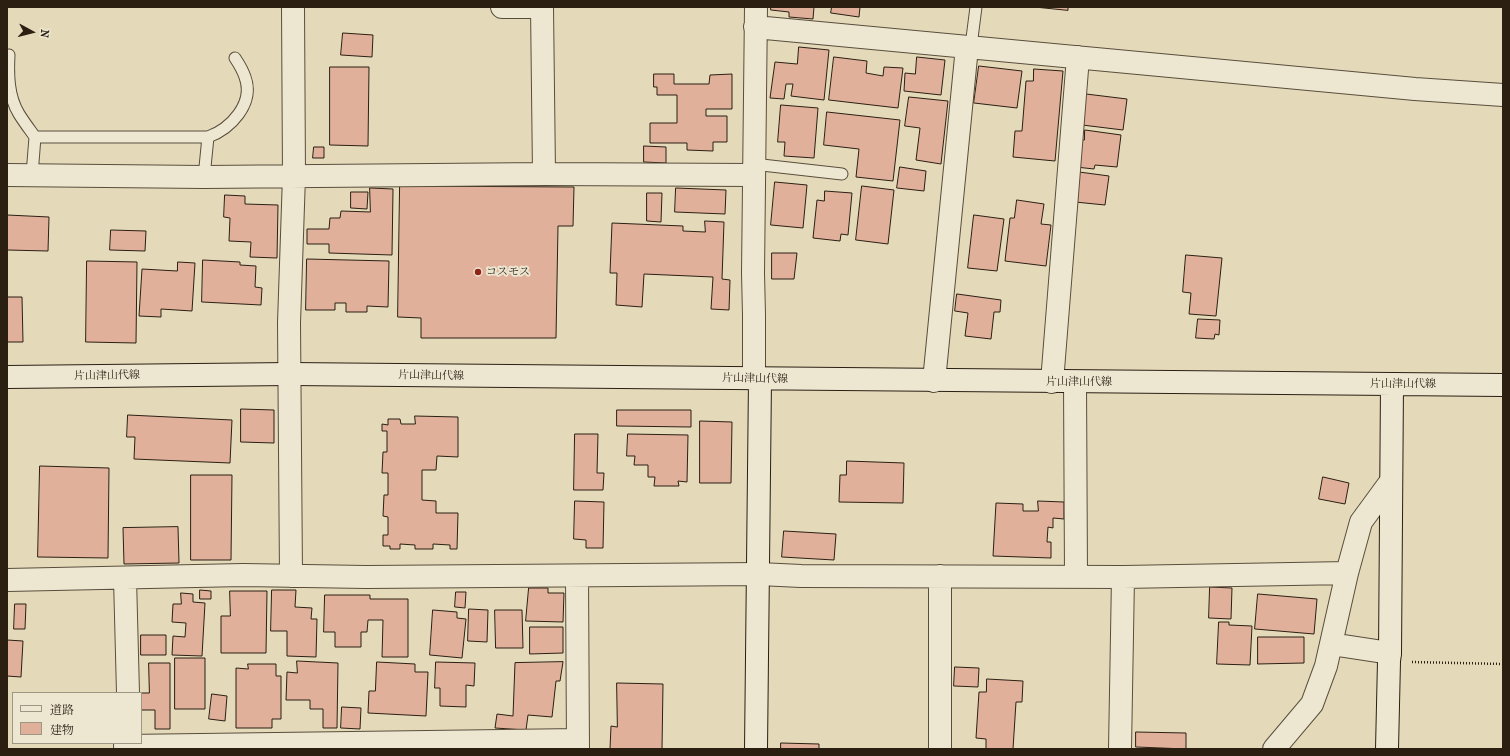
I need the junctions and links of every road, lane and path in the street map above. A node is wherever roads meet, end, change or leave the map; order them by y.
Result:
1 (293, 7) edge
2 (502, 7) edge
3 (542, 7) edge
4 (976, 7) edge
5 (755, 17) edge
6 (969, 47) junction
7 (9, 55) dead end
8 (1078, 57) junction
9 (236, 58) dead end
10 (1503, 95) edge
11 (208, 137) junction
12 (35, 138) junction
13 (753, 170) junction
14 (544, 174) junction
15 (842, 174) dead end
16 (7, 175) edge
17 (32, 176) junction
18 (294, 176) junction
19 (204, 177) junction
20 (290, 374) junction
21 (7, 377) edge
22 (757, 379) junction
23 (934, 381) junction
24 (1052, 382) junction
25 (1075, 382) junction
26 (1392, 384) junction
27 (1503, 385) edge
28 (1391, 481) junction
29 (1347, 573) junction
30 (758, 574) junction
31 (291, 576) junction
32 (577, 576) junction
33 (940, 576) junction
34 (1076, 576) junction
35 (1123, 577) junction
36 (125, 578) junction
37 (7, 580) edge
38 (1331, 644) junction
39 (1390, 657) junction
40 (1503, 664) edge
41 (128, 692) edge
42 (578, 745) edge
43 (125, 746) edge
44 (756, 749) edge
45 (940, 749) edge
46 (1120, 749) edge
47 (1274, 749) edge
48 (1387, 749) edge

1 - 18 street
2 - 3 street
3 - 14 street
4 - 6 lane
5 - 6 street
5 - 13 street
6 - 8 street
6 - 23 street
7 - 12 lane
8 - 10 street
8 - 24 street
9 - 11 lane
11 - 12 lane
11 - 19 lane
12 - 17 lane
13 - 14 street
13 - 15 lane
13 - 22 street
14 - 18 street
16 - 17 street
17 - 19 street
18 - 19 street
18 - 20 street
20 - 21 street, 片山津山代線
20 - 22 street, 片山津山代線
20 - 31 street
22 - 23 street, 片山津山代線
22 - 30 street
23 - 24 street, 片山津山代線
24 - 25 street, 片山津山代線
25 - 26 street, 片山津山代線
25 - 34 street
26 - 27 street, 片山津山代線
26 - 28 street
28 - 29 street
28 - 39 street
29 - 35 street
29 - 38 street
30 - 32 street
30 - 33 street
30 - 44 street
31 - 32 street
31 - 36 street
32 - 42 street
33 - 34 street
33 - 45 street
34 - 35 street
35 - 46 street
36 - 37 street
36 - 41 street
38 - 39 street
38 - 47 street
39 - 40 path
39 - 48 street
42 - 43 street

